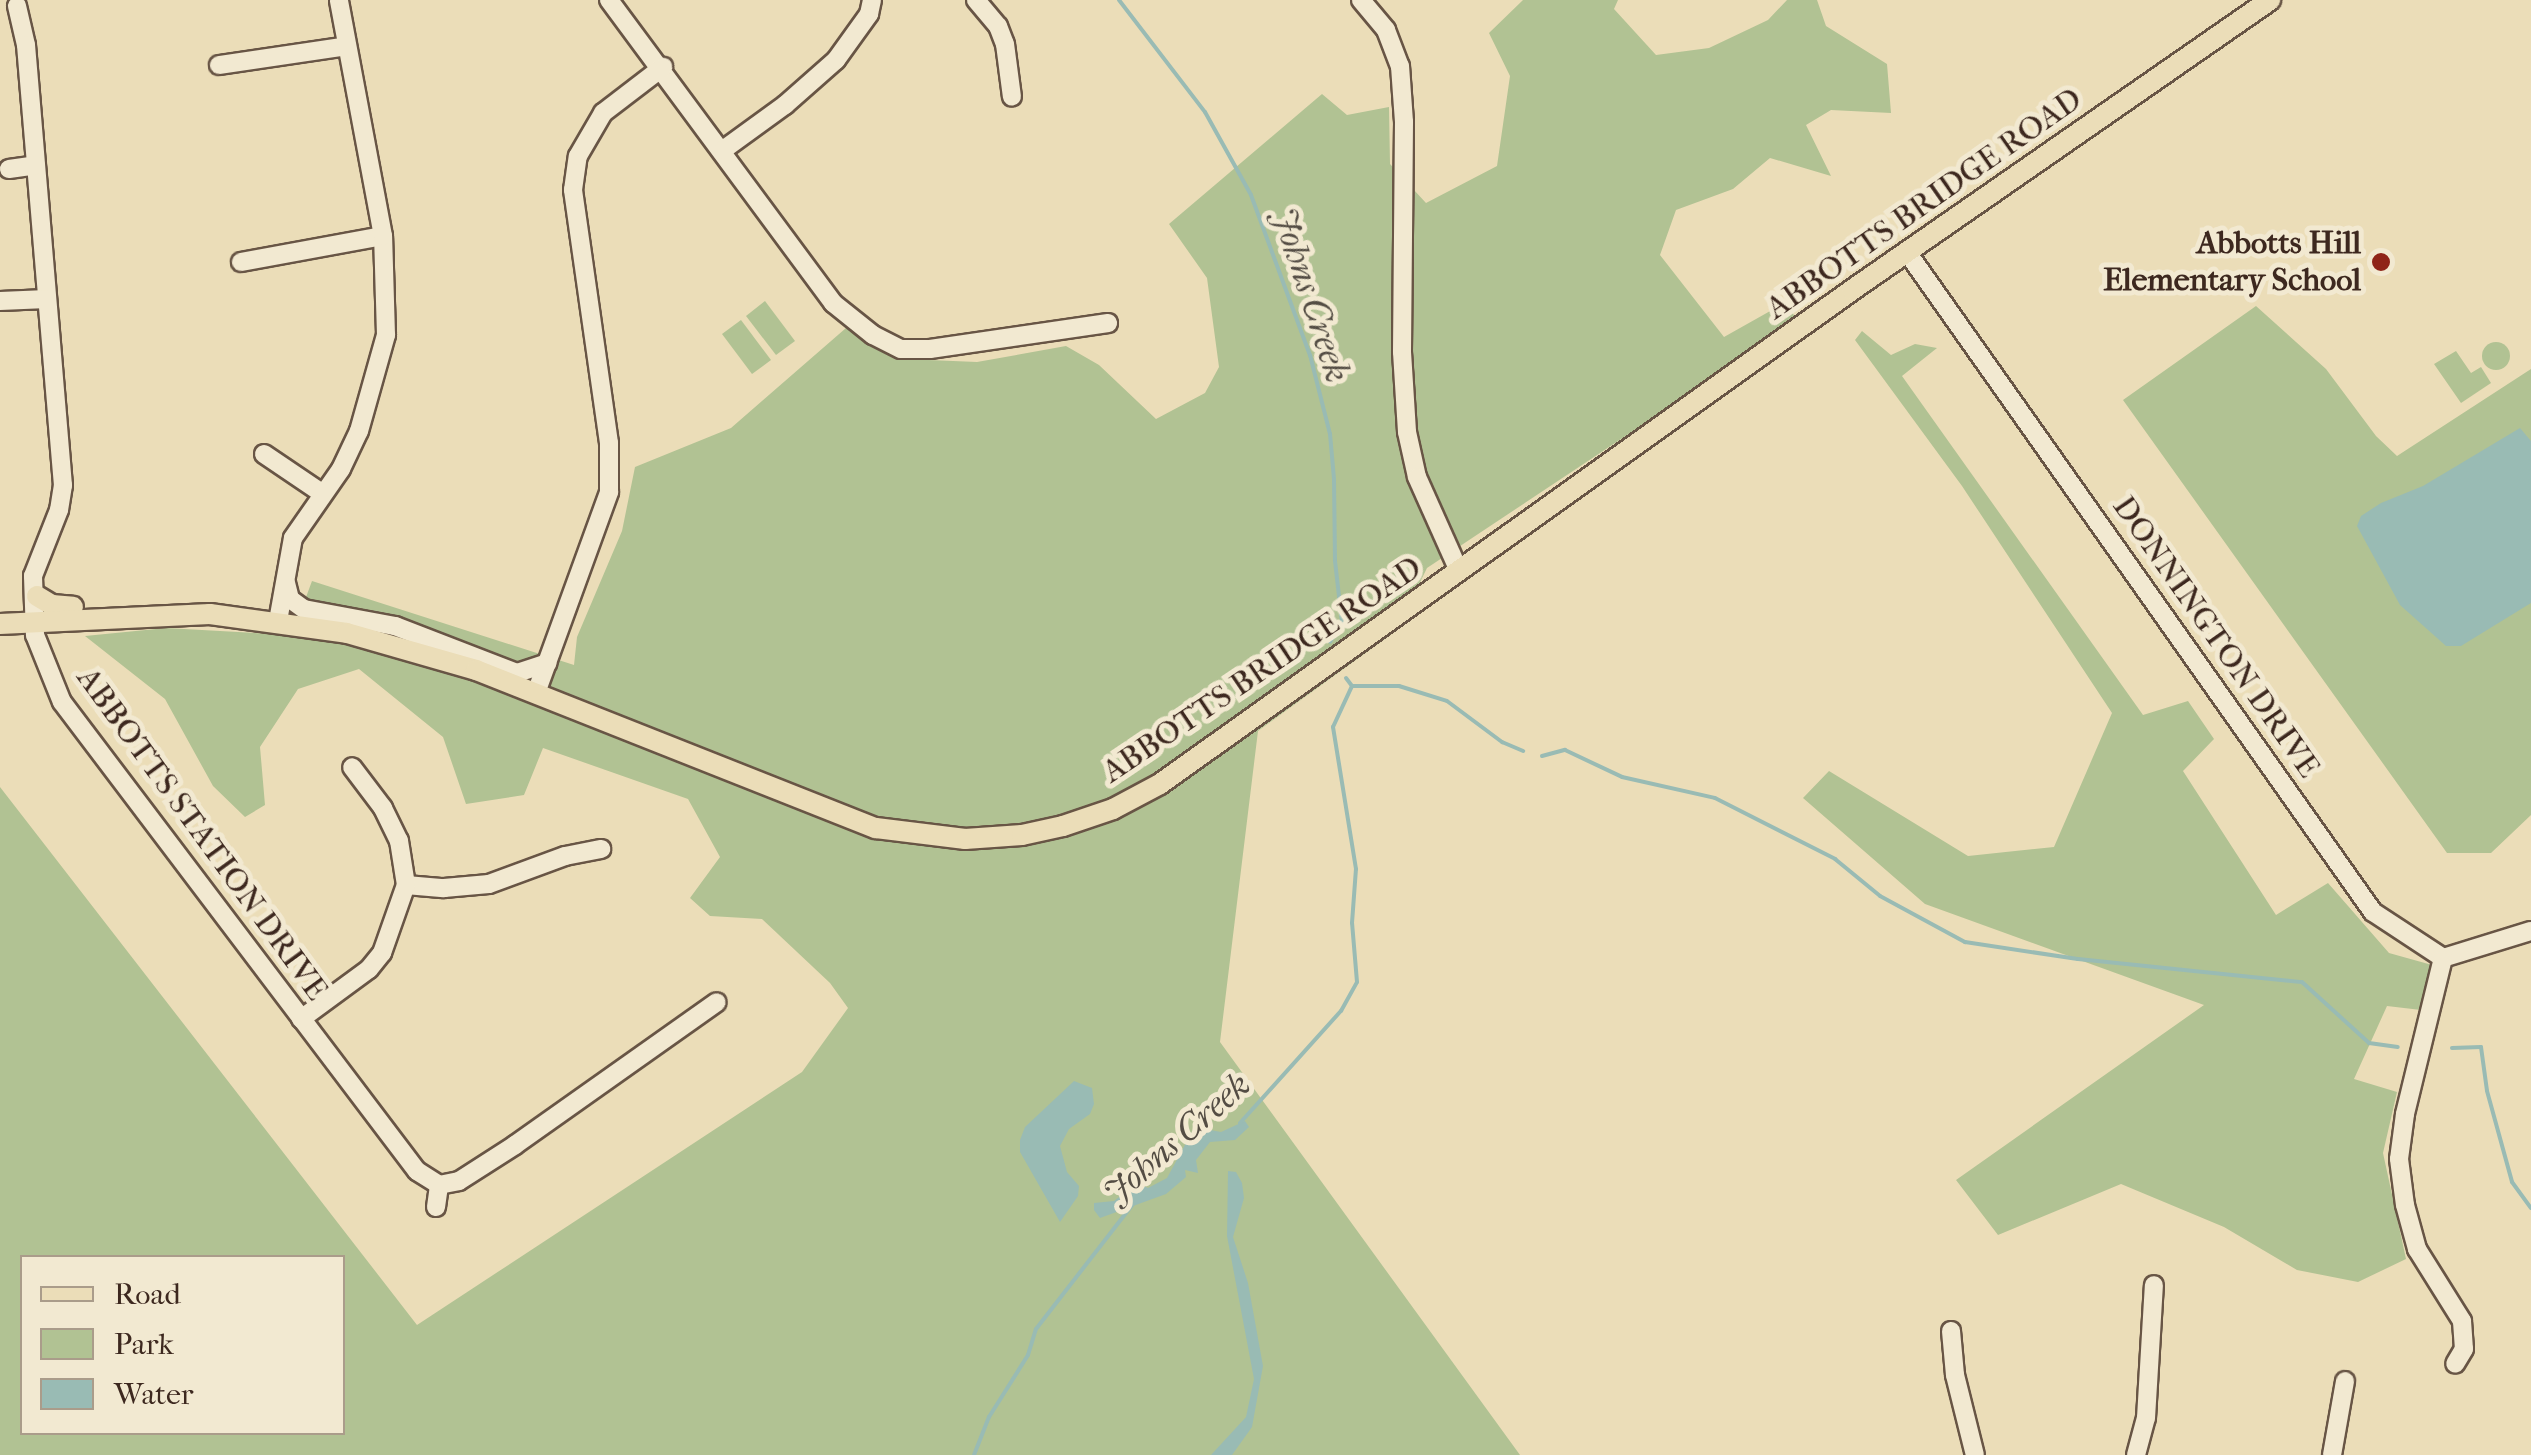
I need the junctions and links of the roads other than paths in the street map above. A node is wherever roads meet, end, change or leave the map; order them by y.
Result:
1 (339, 0) edge
2 (609, 0) edge
3 (872, 0) edge
4 (976, 0) edge
5 (2270, 0) edge
6 (1363, 1) edge
7 (17, 6) dead end
8 (347, 46) junction
9 (218, 65) dead end
10 (663, 68) junction
11 (1012, 97) dead end
12 (722, 150) junction
13 (36, 165) junction
14 (9, 170) dead end
15 (383, 236) junction
16 (1907, 252) junction
17 (241, 262) dead end
18 (47, 299) junction
19 (0, 301) edge
20 (1108, 323) dead end
21 (264, 454) dead end
22 (323, 494) junction
23 (285, 570) junction
24 (1459, 571) junction
25 (36, 596) junction
26 (145, 614) junction
27 (35, 619) junction
28 (278, 621) junction
29 (0, 624) edge
30 (547, 663) junction
31 (536, 693) junction
32 (352, 767) dead end
33 (601, 850) dead end
34 (406, 886) junction
35 (2531, 931) edge
36 (2443, 958) junction
37 (717, 1002) dead end
38 (301, 1019) junction
39 (439, 1185) junction
40 (436, 1207) dead end
41 (2154, 1285) dead end
42 (1951, 1331) dead end
43 (2455, 1364) dead end
44 (2345, 1381) dead end
45 (1975, 1455) edge
46 (2136, 1455) edge
47 (2332, 1455) edge

1 - 8 street
2 - 10 street
3 - 12 street
4 - 11 street
5 - 16 main road, ABBOTTS BRIDGE ROAD
6 - 24 street
7 - 13 street, ABBOTTS STATION DRIVE
8 - 9 street
8 - 15 street
10 - 12 street
10 - 30 street
12 - 20 street
13 - 14 street
13 - 18 street, ABBOTTS STATION DRIVE
15 - 17 street
15 - 22 street
16 - 24 main road, ABBOTTS BRIDGE ROAD
16 - 36 street, DONNINGTON DRIVE
18 - 19 street
18 - 25 street, ABBOTTS STATION DRIVE
21 - 22 street
22 - 23 street
23 - 28 street
23 - 30 street
24 - 31 main road, ABBOTTS BRIDGE ROAD
25 - 26 main road, ABBOTTS BRIDGE ROAD
25 - 27 street, ABBOTTS STATION DRIVE
26 - 27 main road, ABBOTTS BRIDGE ROAD
26 - 28 main road, ABBOTTS BRIDGE ROAD
27 - 29 main road, ABBOTTS BRIDGE ROAD
27 - 38 street, ABBOTTS STATION DRIVE
28 - 31 main road, ABBOTTS BRIDGE ROAD
30 - 31 street
32 - 34 street
33 - 34 street
34 - 38 street
35 - 36 street
36 - 43 street
37 - 39 street
38 - 39 street, ABBOTTS STATION DRIVE
39 - 40 street
41 - 46 street
42 - 45 street
44 - 47 street

